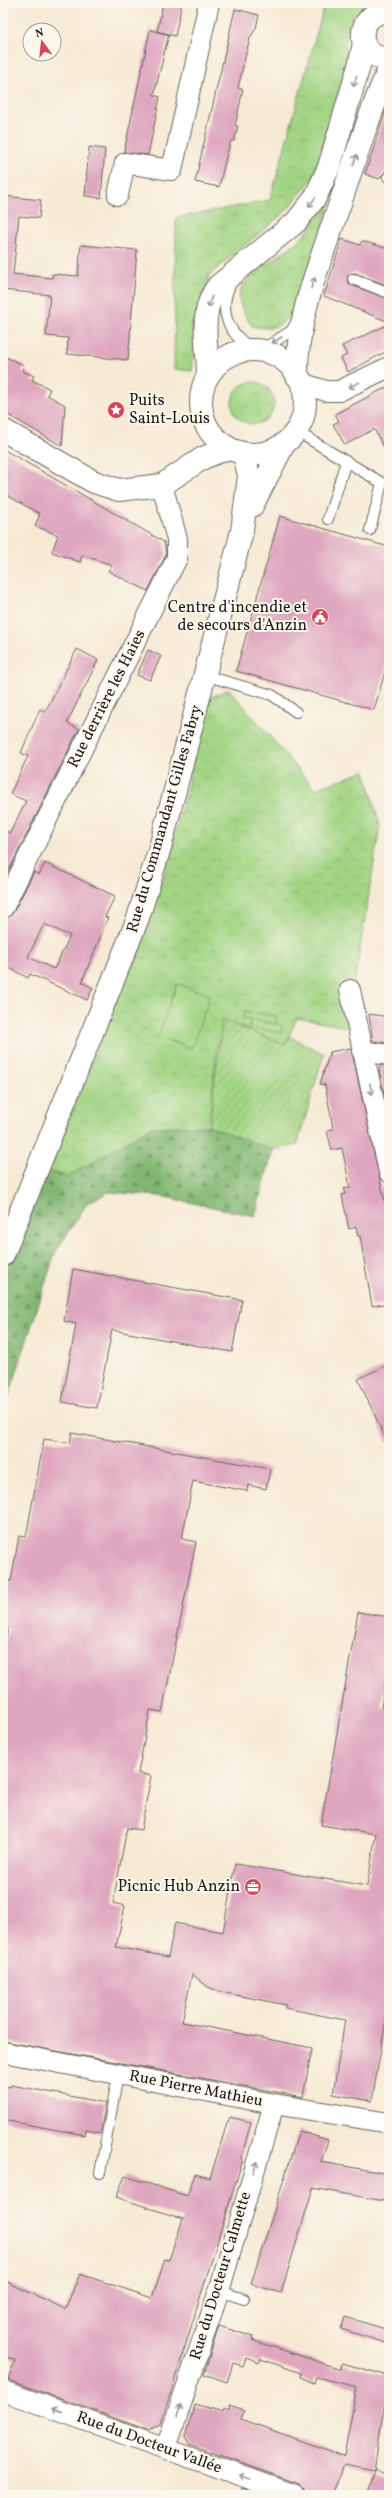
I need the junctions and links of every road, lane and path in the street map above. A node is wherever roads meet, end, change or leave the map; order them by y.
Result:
1 (209, 3) edge
2 (383, 9) edge
3 (364, 43) junction
4 (389, 58) edge
5 (389, 69) edge
6 (118, 195) dead end
7 (239, 269) junction
8 (353, 279) dead end
9 (389, 293) edge
10 (306, 304) junction
11 (258, 351) junction
12 (389, 366) edge
13 (208, 376) junction
14 (299, 380) junction
15 (201, 410) junction
16 (3, 430) edge
17 (290, 437) junction
18 (236, 451) junction
19 (346, 461) junction
20 (184, 472) junction
21 (162, 485) junction
22 (328, 519) dead end
23 (370, 530) dead end
24 (242, 532) junction
25 (204, 675) junction
26 (296, 712) dead end
27 (3, 908) edge
28 (350, 990) dead end
29 (362, 1051) junction
30 (389, 1055) edge
31 (389, 1172) edge
32 (3, 1255) edge
33 (3, 2052) edge
34 (118, 2075) junction
35 (274, 2104) junction
36 (389, 2123) edge
37 (100, 2173) dead end
38 (218, 2291) junction
39 (244, 2299) dead end
40 (3, 2391) edge
41 (166, 2448) junction
42 (295, 2495) edge

1 - 6 street
2 - 3 street
3 - 4 street
3 -> 7 street
10 -> 5 street
7 - 11 lane
7 -> 13 street
8 - 9 lane
10 -> 11 lane
10 - 14 street
11 - 13 street
11 - 14 street
12 -> 14 street
13 - 15 street
14 - 17 street
15 - 18 street
15 - 20 street
16 - 21 street
17 - 18 street
17 - 19 lane
17 - 24 street, Rue du Commandant Gilles Fabry
18 - 20 street
18 - 24 street, Rue du Commandant Gilles Fabry
19 - 22 lane
19 - 23 lane
20 - 21 street
21 - 27 street, Rue derrière les Haies
24 - 25 street, Rue du Commandant Gilles Fabry
25 - 26 lane
25 - 32 street, Rue du Commandant Gilles Fabry
28 - 29 street
29 - 30 street
29 -> 31 street
33 - 34 street, Rue Pierre Mathieu
34 - 35 street, Rue Pierre Mathieu
34 - 37 lane
35 - 36 street, Rue Pierre Mathieu
38 -> 35 street, Rue du Docteur Calmette
38 - 39 lane
41 -> 38 street, Rue du Docteur Calmette
41 -> 40 street, Rue du Docteur Vallée
42 -> 41 street, Rue du Docteur Vallée

